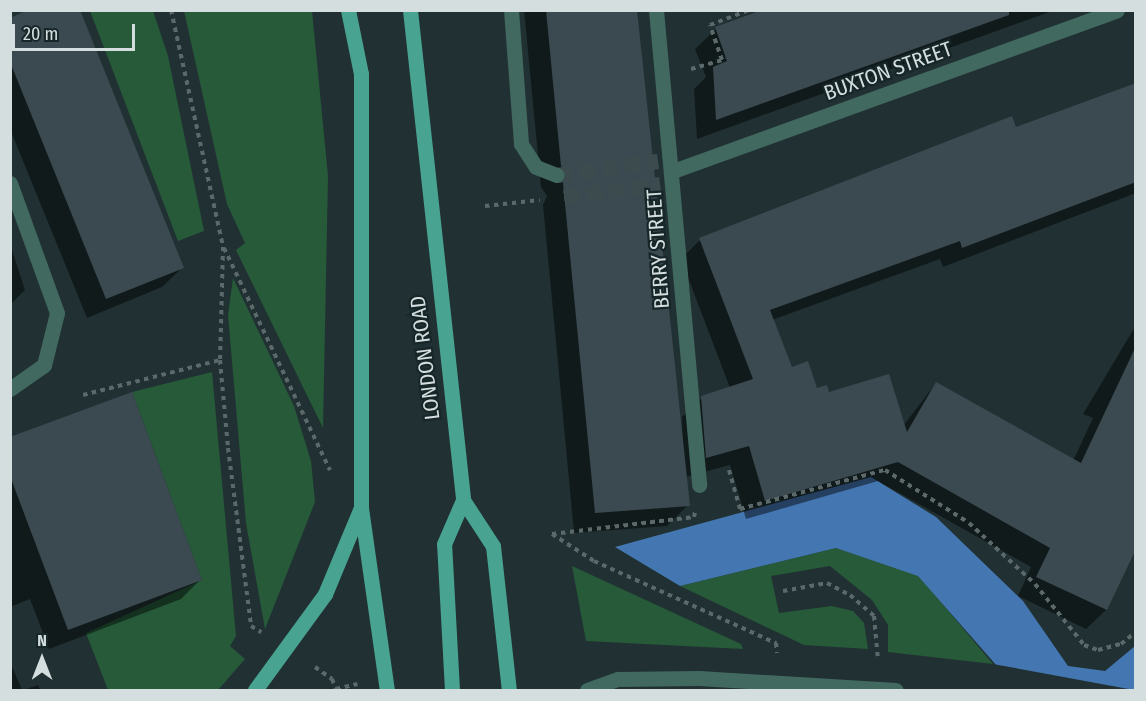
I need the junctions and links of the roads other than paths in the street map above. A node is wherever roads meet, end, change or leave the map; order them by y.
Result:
1 (348, 10) edge
2 (410, 10) edge
3 (511, 10) edge
4 (656, 10) edge
5 (1117, 10) edge
6 (667, 171) junction
7 (557, 176) tunnel mouth
8 (10, 183) edge
9 (10, 389) edge
10 (699, 485) road end
11 (463, 500) junction
12 (361, 508) junction
13 (255, 690) edge
14 (387, 690) edge
15 (452, 690) edge
16 (509, 690) edge
17 (588, 690) edge
18 (896, 690) edge

1 - 12 main road
2 - 11 main road, LONDON ROAD
3 - 7 street
4 - 6 street, BERRY STREET
5 - 6 street, BUXTON STREET
6 - 10 street, BERRY STREET
8 - 9 street
11 - 15 main road
11 - 16 main road, LONDON ROAD
12 - 13 main road
12 - 14 main road
17 - 18 street

